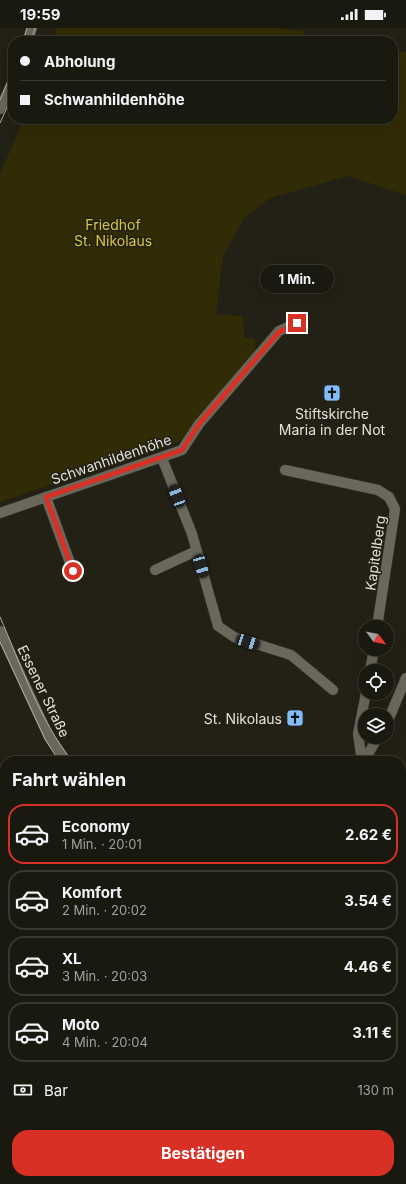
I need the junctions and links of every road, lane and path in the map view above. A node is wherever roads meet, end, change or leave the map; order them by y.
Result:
1 (8, 92) edge
2 (0, 109) edge
3 (297, 323) dead end
4 (162, 458) junction
5 (285, 470) dead end
6 (46, 497) junction
7 (0, 513) edge
8 (196, 551) junction
9 (155, 570) dead end
10 (73, 571) dead end
11 (378, 620) edge
12 (0, 631) edge
13 (406, 678) edge
14 (333, 690) dead end
15 (365, 700) edge
16 (394, 708) edge
17 (374, 744) edge
18 (63, 756) edge
19 (362, 756) edge
20 (366, 756) edge

1 - 2 street
3 - 4 street, Schwanhildenhöhe
4 - 6 street, Schwanhildenhöhe
4 - 8 street
5 - 11 street, Kapitelberg
6 - 7 street, Schwanhildenhöhe
6 - 10 street
8 - 9 street
8 - 14 street
12 - 18 street, Essener Straße
13 - 16 street
15 - 19 street
17 - 20 street

